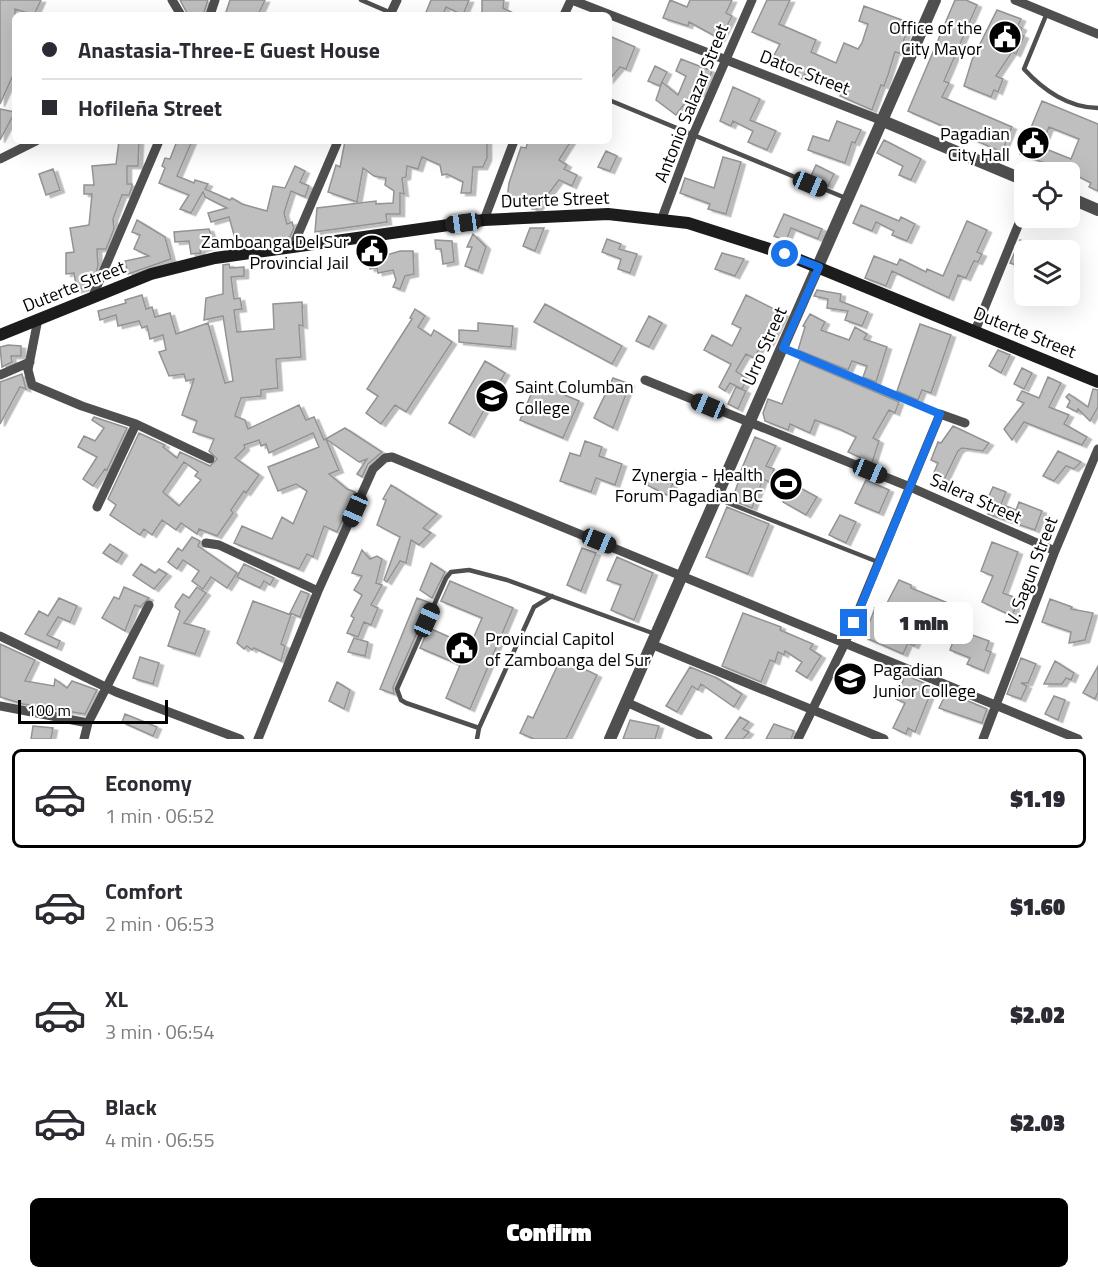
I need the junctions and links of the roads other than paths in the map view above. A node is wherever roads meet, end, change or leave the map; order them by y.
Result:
1 (361, 0) edge
2 (571, 0) edge
3 (752, 0) edge
4 (935, 0) edge
5 (1015, 0) edge
6 (388, 12) edge
7 (602, 12) edge
8 (1047, 13) junction
9 (612, 16) edge
10 (1098, 34) edge
11 (725, 60) junction
12 (612, 101) edge
13 (1098, 108) edge
14 (883, 121) junction
15 (693, 135) junction
16 (30, 144) edge
17 (158, 144) edge
18 (337, 144) edge
19 (513, 144) edge
20 (0, 159) edge
21 (1014, 176) edge
22 (849, 200) junction
23 (1080, 202) edge
24 (1098, 210) edge
25 (663, 218) junction
26 (484, 220) junction
27 (1017, 228) edge
28 (293, 246) junction
29 (819, 267) junction
30 (92, 298) junction
31 (38, 319) junction
32 (975, 331) junction
33 (0, 335) edge
34 (783, 348) junction
35 (30, 362) junction
36 (0, 375) edge
37 (645, 380) dead end
38 (1098, 382) edge
39 (940, 414) junction
40 (965, 423) dead end
41 (136, 424) junction
42 (749, 424) junction
43 (1098, 449) edge
44 (210, 459) dead end
45 (910, 487) junction
46 (716, 498) junction
47 (97, 507) dead end
48 (206, 543) dead end
49 (1055, 551) junction
50 (878, 563) junction
51 (682, 574) junction
52 (318, 591) junction
53 (553, 596) junction
54 (149, 605) dead end
55 (0, 636) edge
56 (653, 639) junction
57 (845, 643) junction
58 (107, 687) junction
59 (626, 702) junction
60 (997, 705) junction
61 (0, 706) edge
62 (813, 710) junction
63 (88, 723) junction
64 (479, 728) junction
65 (84, 739) edge
66 (240, 739) edge
67 (258, 739) edge
68 (477, 739) edge
69 (610, 739) edge
70 (708, 739) edge
71 (798, 739) edge
72 (884, 739) edge
73 (983, 739) edge
74 (1078, 739) edge

1 - 6 lane
2 - 7 street, Datoc Street
3 - 11 street, Antonio Salazar Street
4 - 14 street, Urro Street
5 - 8 street
8 - 10 street
8 - 13 lane
9 - 11 street, Datoc Street
11 - 14 street, Datoc Street
11 - 15 street, Antonio Salazar Street
12 - 15 lane
14 - 21 street, Datoc Street
14 - 22 street, Urro Street
15 - 22 lane
15 - 25 street, Antonio Salazar Street
16 - 20 street
17 - 30 street
18 - 28 street
19 - 26 street
22 - 29 street, Urro Street
23 - 24 street
25 - 26 main road, Duterte Street
25 - 29 main road, Duterte Street
26 - 28 main road, Duterte Street
27 - 32 street
28 - 30 main road, Duterte Street
29 - 32 main road, Duterte Street
29 - 34 street, Urro Street
30 - 31 main road, Duterte Street
31 - 33 main road, Duterte Street
31 - 35 street
32 - 38 main road, Duterte Street
34 - 39 lane
34 - 42 street, Urro Street
35 - 36 street
35 - 41 street
37 - 42 street, Salera Street
39 - 40 street
39 - 45 street
41 - 44 street
41 - 47 street
42 - 45 street, Salera Street
42 - 46 street, Urro Street
43 - 49 street, V. Sagun Street
45 - 49 street, Salera Street
45 - 50 street
46 - 50 lane
46 - 51 street, Urro Street
48 - 52 street
49 - 60 street, V. Sagun Street
50 - 57 street
51 - 52 street
51 - 56 street, Urro Street
51 - 57 street
52 - 67 street
53 - 56 lane
53 - 64 lane
53 - 64 lane
54 - 58 street
55 - 58 street
56 - 59 street, Urro Street
56 - 62 street
57 - 60 street
57 - 62 street
58 - 63 street
58 - 66 street
59 - 69 street, Urro Street
59 - 70 street
60 - 73 street, V. Sagun Street
60 - 74 street
61 - 63 street
62 - 71 street
62 - 72 street
63 - 65 street
64 - 68 lane

